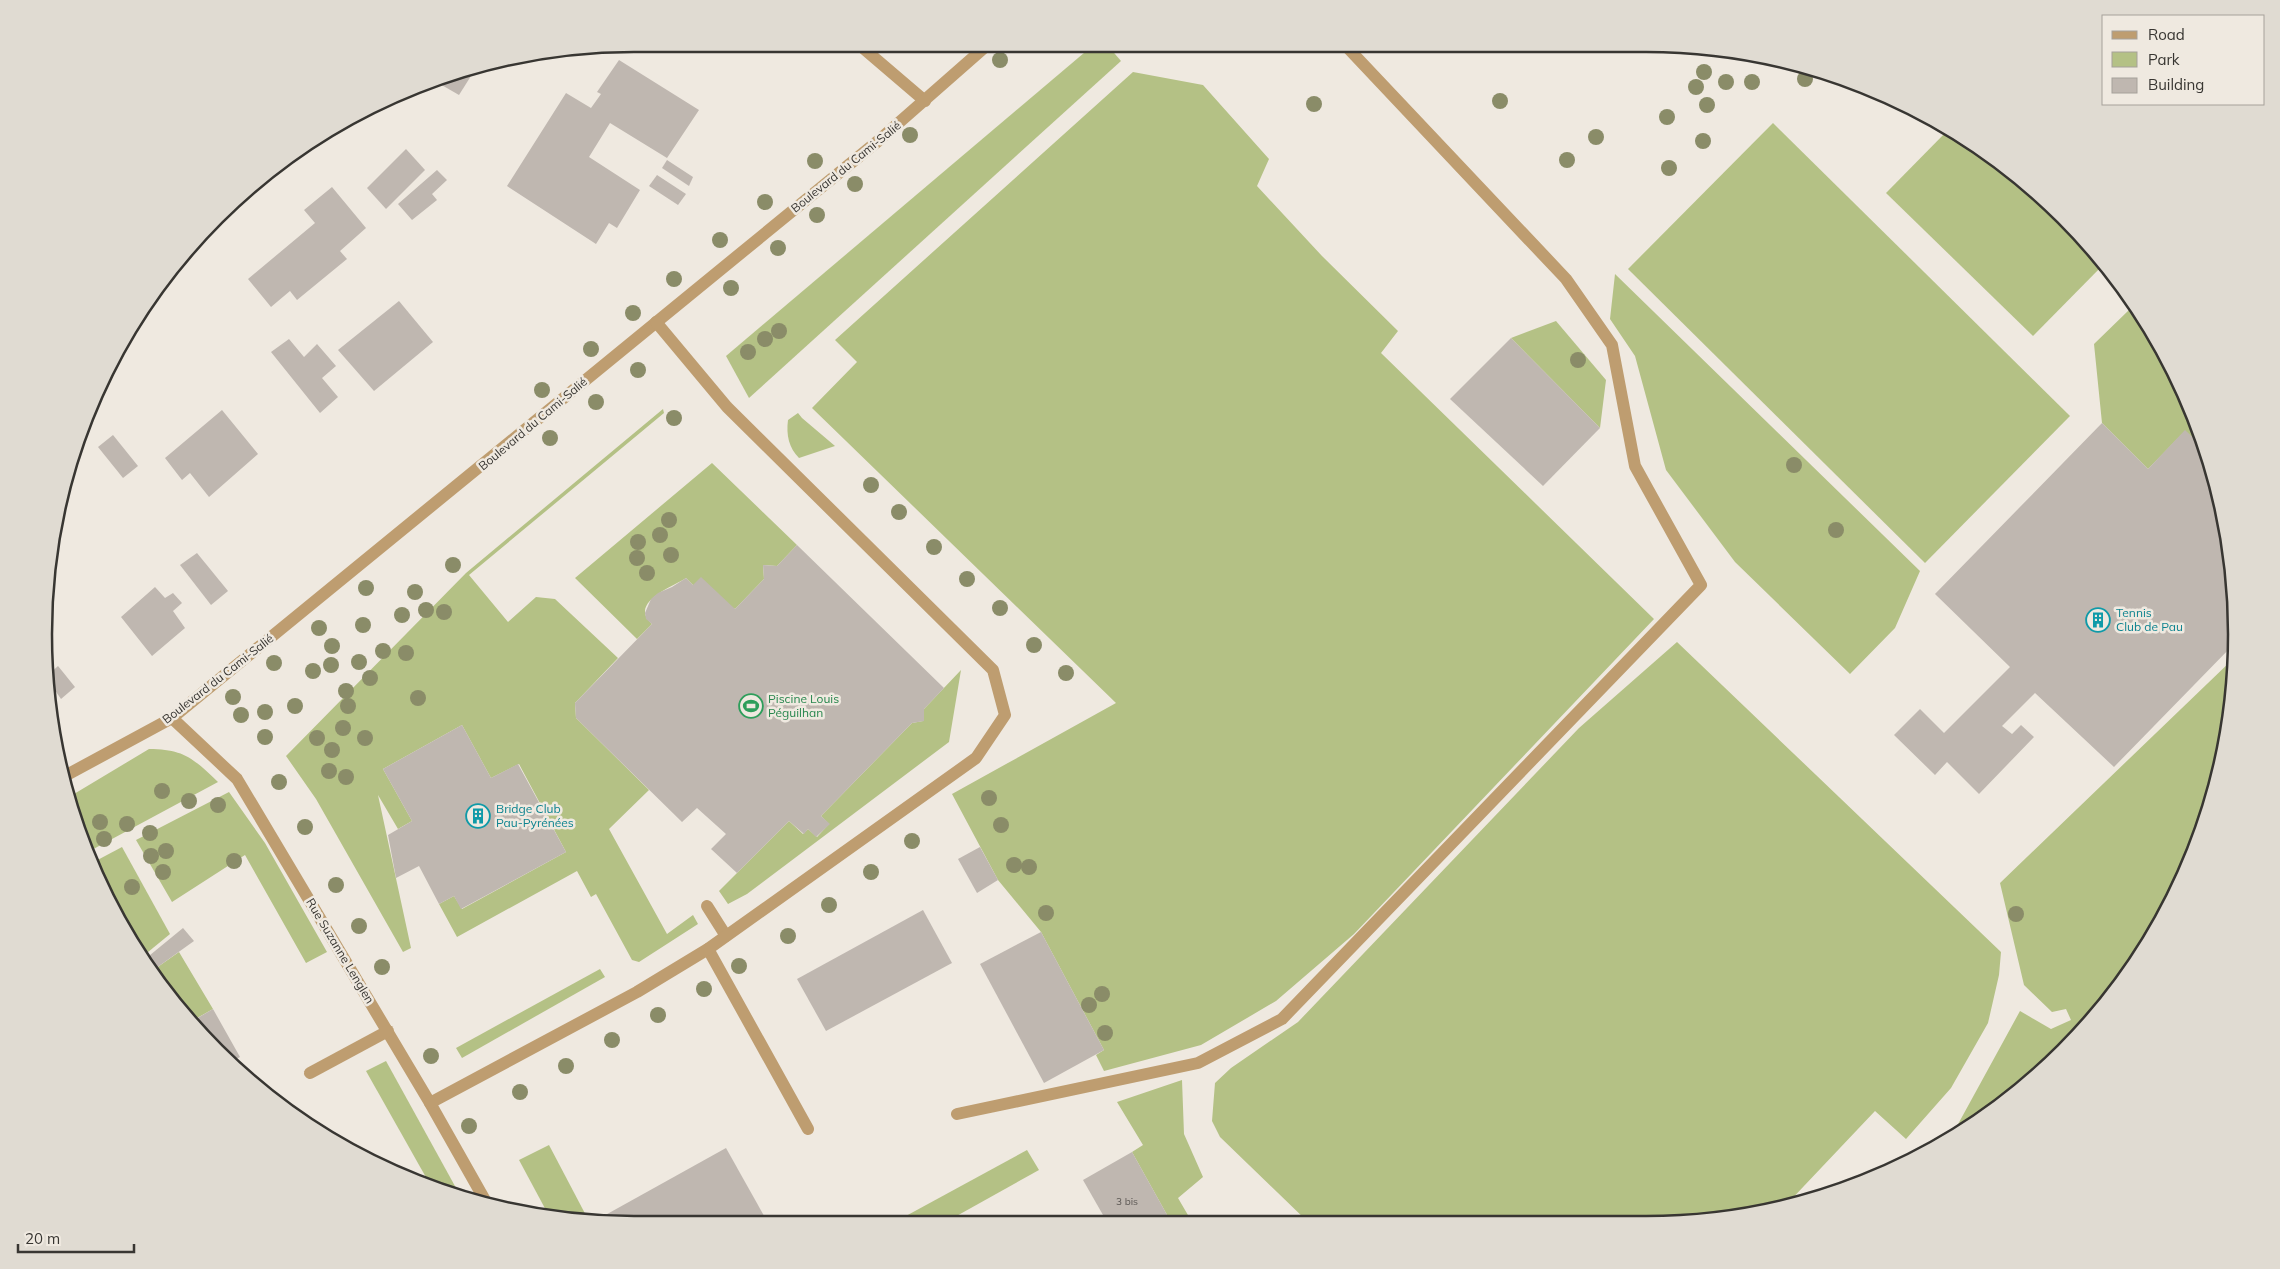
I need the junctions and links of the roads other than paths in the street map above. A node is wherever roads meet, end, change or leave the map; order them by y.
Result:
1 (868, 52) edge
2 (979, 52) edge
3 (1352, 52) edge
4 (925, 101) junction
5 (656, 322) junction
6 (172, 718) junction
7 (70, 773) edge
8 (706, 906) dead end
9 (726, 936) junction
10 (708, 949) junction
11 (388, 1031) junction
12 (310, 1073) dead end
13 (430, 1103) junction
14 (957, 1114) dead end
15 (808, 1128) dead end
16 (483, 1197) edge

1 - 4 street
2 - 4 street, Boulevard du Cami-Salié
3 - 14 street
4 - 5 street, Boulevard du Cami-Salié
5 - 6 street, Boulevard du Cami-Salié
5 - 9 street
6 - 7 street, Boulevard du Cami-Salié
6 - 11 street, Rue Suzanne Lenglen
8 - 9 street
9 - 10 street
10 - 13 street
10 - 15 street
11 - 12 street
11 - 13 street, Rue Suzanne Lenglen
13 - 16 street, Rue Suzanne Lenglen

